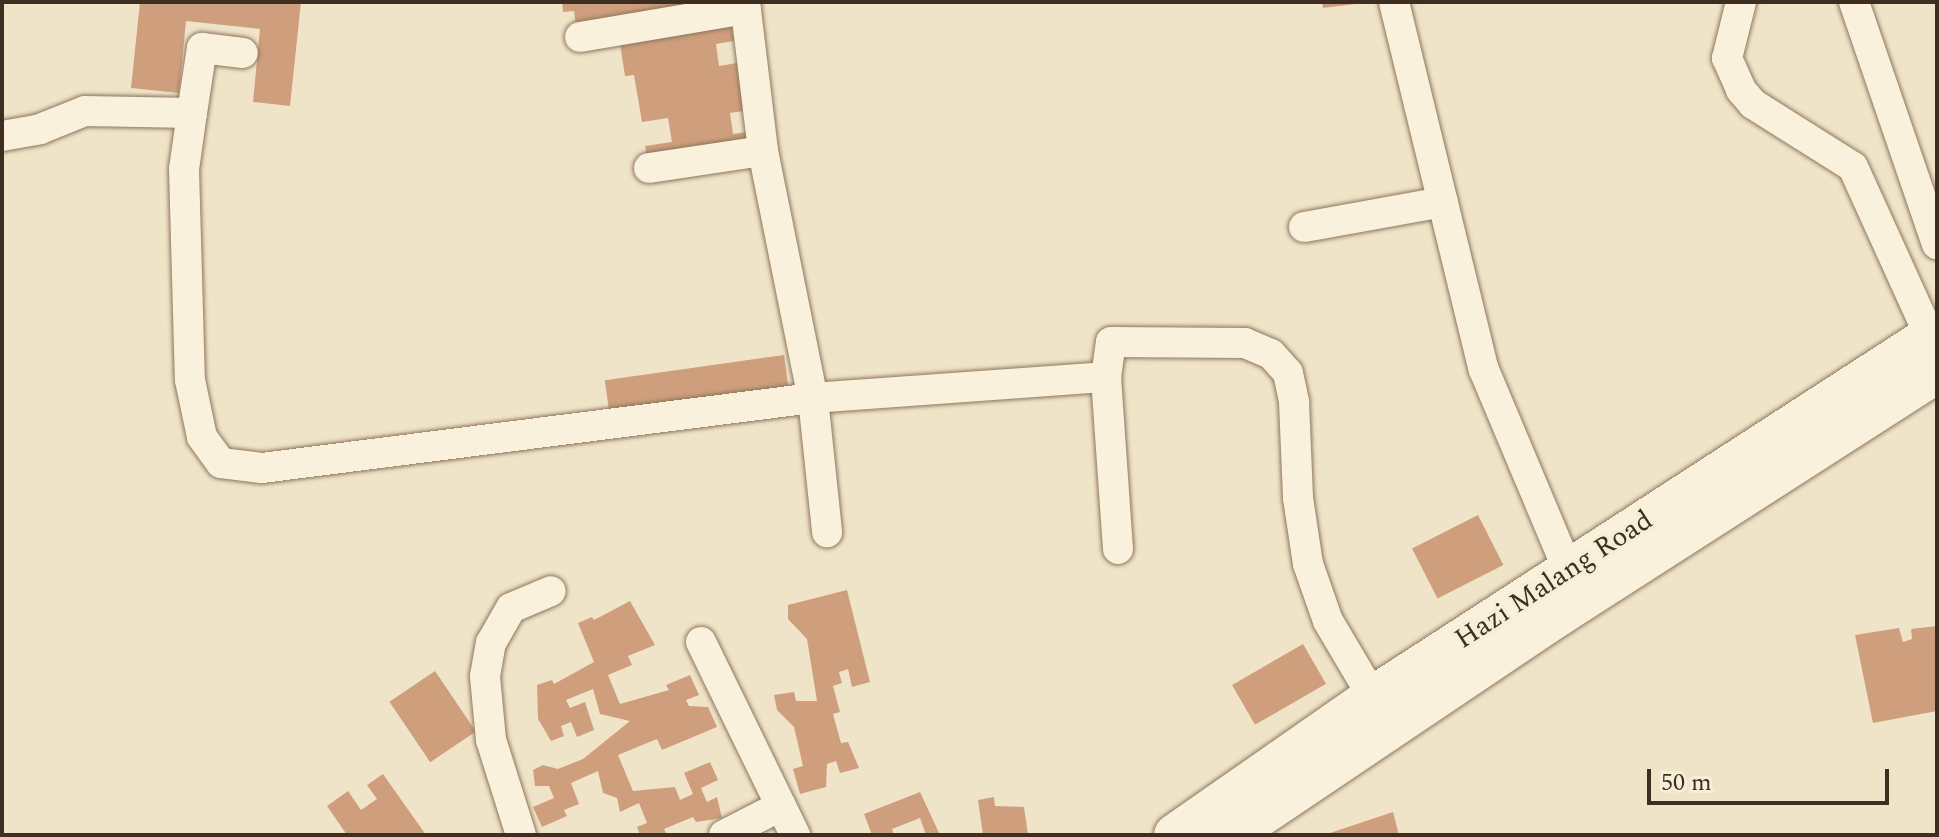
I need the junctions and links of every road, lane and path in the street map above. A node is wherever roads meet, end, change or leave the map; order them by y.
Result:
1 (1394, 2) edge
2 (1741, 2) edge
3 (1854, 2) edge
4 (746, 5) edge
5 (580, 37) dead end
6 (243, 53) dead end
7 (192, 113) junction
8 (2, 136) edge
9 (763, 151) junction
10 (649, 168) dead end
11 (1443, 202) junction
12 (1304, 227) dead end
13 (1937, 244) edge
14 (1935, 348) edge
15 (1106, 377) junction
16 (813, 398) junction
17 (827, 532) dead end
18 (1118, 549) dead end
19 (1574, 587) junction
20 (551, 591) dead end
21 (701, 642) dead end
22 (1373, 697) junction
23 (781, 806) junction
24 (521, 835) edge
25 (724, 835) edge
26 (795, 835) edge
27 (1175, 835) edge
28 (1231, 835) edge

1 - 11 street
2 - 14 street
3 - 13 street
4 - 5 street
4 - 9 street
6 - 7 street
7 - 8 street
7 - 16 street
9 - 10 street
9 - 16 street
11 - 12 street
11 - 19 street
14 - 19 main road, Hazi Malang Road
15 - 16 street
15 - 18 street
15 - 22 street
16 - 17 street
19 - 22 main road, Hazi Malang Road
19 - 28 main road, Hazi Malang Road
20 - 24 street
21 - 23 street
22 - 27 main road, Hazi Malang Road
23 - 25 street
23 - 26 street

